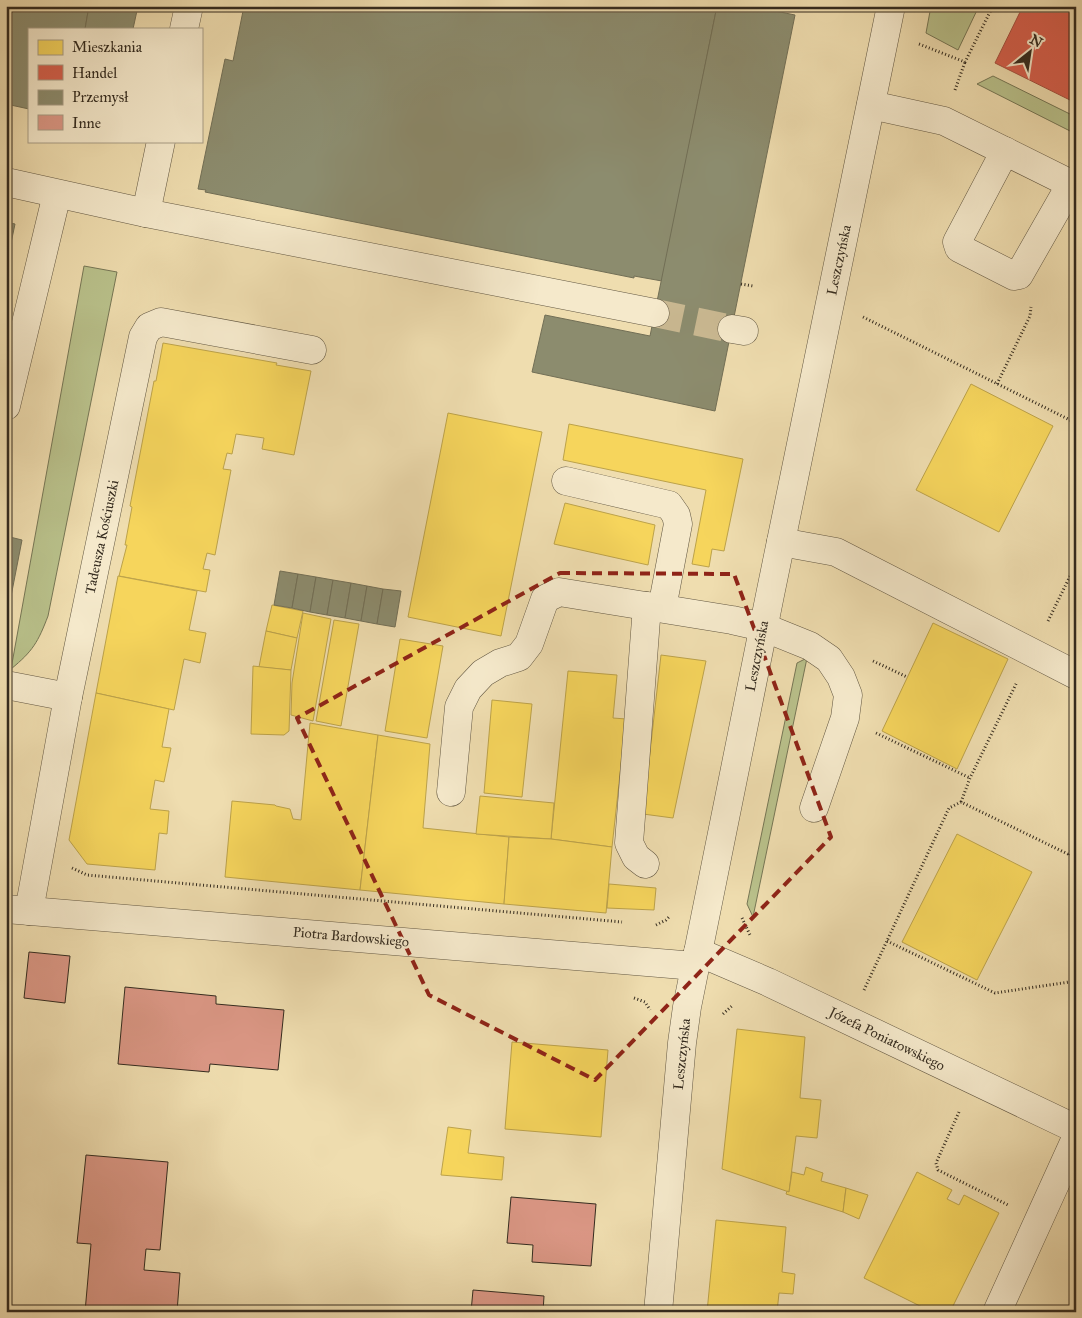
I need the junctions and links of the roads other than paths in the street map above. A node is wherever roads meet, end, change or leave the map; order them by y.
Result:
1 (189, 6) edge
2 (892, 6) edge
3 (184, 28) edge
4 (871, 105) junction
5 (161, 142) edge
6 (1005, 151) junction
7 (6, 182) edge
8 (1073, 184) edge
9 (57, 194) junction
10 (146, 212) junction
11 (655, 313) tunnel mouth
12 (312, 350) dead end
13 (6, 406) edge
14 (566, 481) dead end
15 (780, 542) junction
16 (655, 607) junction
17 (763, 627) junction
18 (1076, 675) edge
19 (6, 685) edge
20 (68, 697) junction
21 (451, 792) dead end
22 (814, 808) dead end
23 (645, 864) dead end
24 (18, 910) edge
25 (696, 959) junction
26 (1076, 1129) edge
27 (1076, 1138) edge
28 (658, 1312) edge
29 (998, 1312) edge

1 - 3 street
2 - 4 street, Leszczyńska
4 - 6 street
4 - 15 street, Leszczyńska
5 - 10 street
6 - 8 street
6 - 8 street
7 - 9 street
9 - 10 street
9 - 13 street
10 - 11 street
12 - 20 street, Tadeusza Kościuszki
14 - 16 street
15 - 17 street, Leszczyńska
15 - 18 street
16 - 17 street
16 - 21 street
16 - 23 street
17 - 22 street
17 - 25 street, Leszczyńska
19 - 20 street
20 - 24 street, Tadeusza Kościuszki
24 - 25 street, Piotra Bardowskiego
25 - 26 street, Józefa Poniatowskiego
25 - 28 street, Leszczyńska
27 - 29 street

